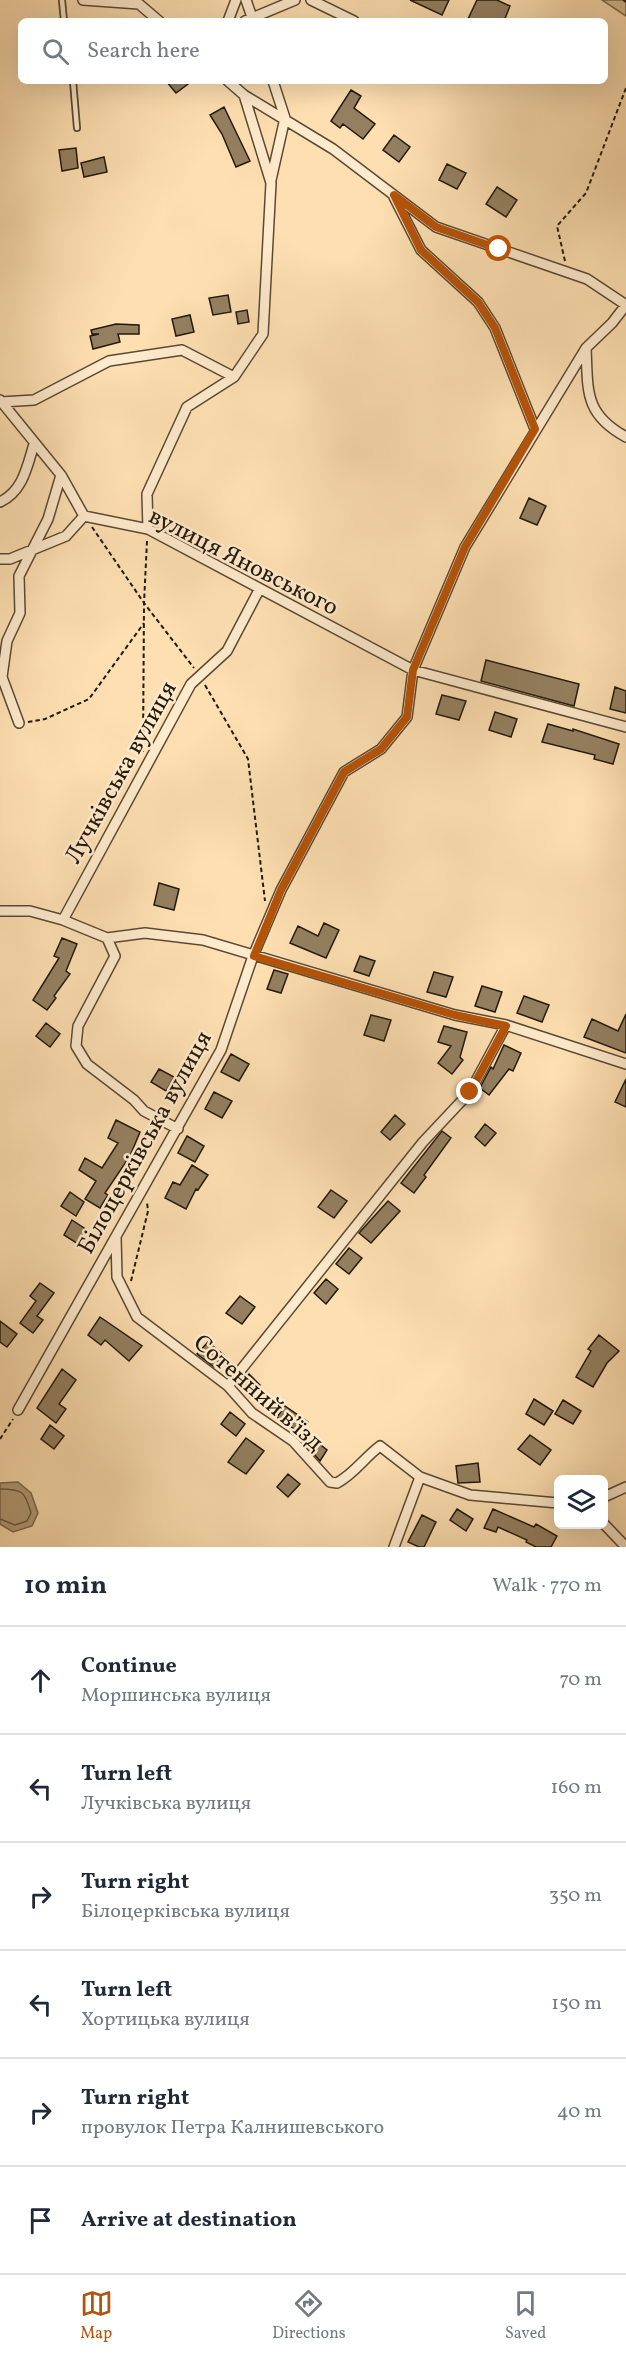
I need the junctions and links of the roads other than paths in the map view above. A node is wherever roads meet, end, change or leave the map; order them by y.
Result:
1 (62, 0) edge
2 (83, 0) edge
3 (236, 0) edge
4 (246, 0) edge
5 (295, 0) edge
6 (311, 0) edge
7 (141, 2) edge
8 (64, 18) edge
9 (156, 18) edge
10 (229, 18) edge
11 (250, 18) edge
12 (254, 18) edge
13 (348, 18) edge
14 (73, 84) edge
15 (231, 84) edge
16 (274, 84) edge
17 (244, 95) junction
18 (285, 118) junction
19 (77, 128) dead end
20 (270, 183) junction
21 (394, 195) junction
22 (626, 305) edge
23 (586, 348) junction
24 (234, 377) junction
25 (1, 401) edge
26 (535, 429) junction
27 (626, 437) edge
28 (34, 444) junction
29 (61, 475) junction
30 (0, 502) edge
31 (84, 516) junction
32 (148, 529) junction
33 (30, 550) junction
34 (0, 559) edge
35 (259, 590) junction
36 (413, 670) junction
37 (19, 723) road end
38 (626, 727) edge
39 (0, 911) edge
40 (63, 920) junction
41 (107, 938) junction
42 (254, 956) junction
43 (506, 1026) junction
44 (626, 1064) edge
45 (178, 1129) junction
46 (116, 1235) junction
47 (228, 1386) junction
48 (18, 1410) road end
49 (420, 1478) junction
50 (626, 1488) edge
51 (608, 1495) edge
52 (554, 1503) edge
53 (608, 1529) edge
54 (394, 1547) edge
55 (626, 1547) edge

1 - 8 lane
2 - 7 street
3 - 10 street
4 - 11 street
5 - 12 street
6 - 13 street
7 - 9 street
14 - 19 lane
15 - 17 street
16 - 18 street
17 - 18 street
17 - 20 street
18 - 20 street
18 - 21 street
20 - 24 street
21 - 22 street
21 - 26 street
22 - 23 street, Білоцерківська вулиця
23 - 26 street, Білоцерківська вулиця
23 - 27 street
24 - 25 street
24 - 32 street
25 - 28 street
26 - 36 street, Білоцерківська вулиця
28 - 29 street
28 - 30 street
29 - 31 street
29 - 33 street
31 - 32 street, вулиця Яновського
31 - 33 street
32 - 35 street, вулиця Яновського
33 - 34 street
33 - 37 street
35 - 36 street, вулиця Яновського
35 - 40 street, Лучківська вулиця
36 - 38 street, вулиця Яновського
36 - 42 street, Білоцерківська вулиця
39 - 40 street
40 - 41 street
41 - 42 street
41 - 45 street
42 - 43 street
42 - 45 street, Білоцерківська вулиця
43 - 44 street
43 - 47 street
45 - 46 street, Білоцерківська вулиця
46 - 47 street, Сотенний в’їзд
46 - 48 street, Білоцерківська вулиця
47 - 49 street, Сотенний в’їзд
49 - 52 street
49 - 54 street
50 - 51 street
53 - 55 street

